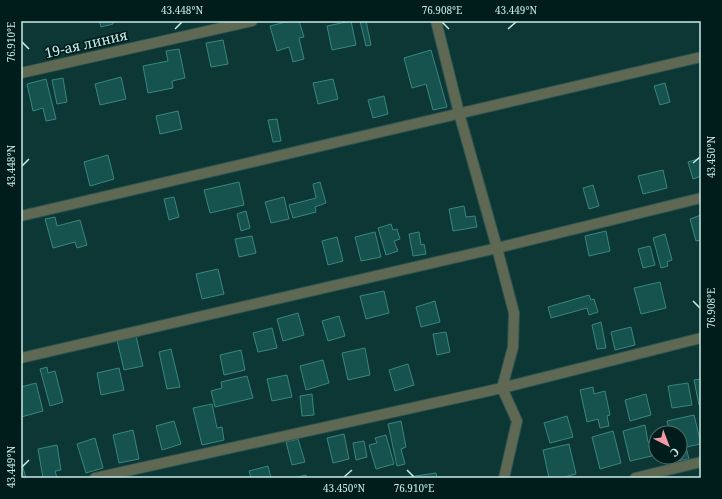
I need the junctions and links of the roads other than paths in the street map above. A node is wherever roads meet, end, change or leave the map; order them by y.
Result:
1 (252, 21) edge
2 (436, 21) edge
3 (701, 57) edge
4 (21, 73) edge
5 (459, 113) junction
6 (701, 198) edge
7 (21, 216) edge
8 (497, 248) junction
9 (701, 338) edge
10 (21, 358) edge
11 (502, 388) junction
12 (701, 462) edge
13 (95, 478) edge
14 (504, 478) edge
15 (634, 478) edge

1 - 4 street, 19-ая линия
2 - 5 street
3 - 5 street
5 - 7 street
5 - 8 street
6 - 8 street
8 - 10 street
8 - 11 street
9 - 11 street
11 - 13 street
11 - 14 street
12 - 15 street

